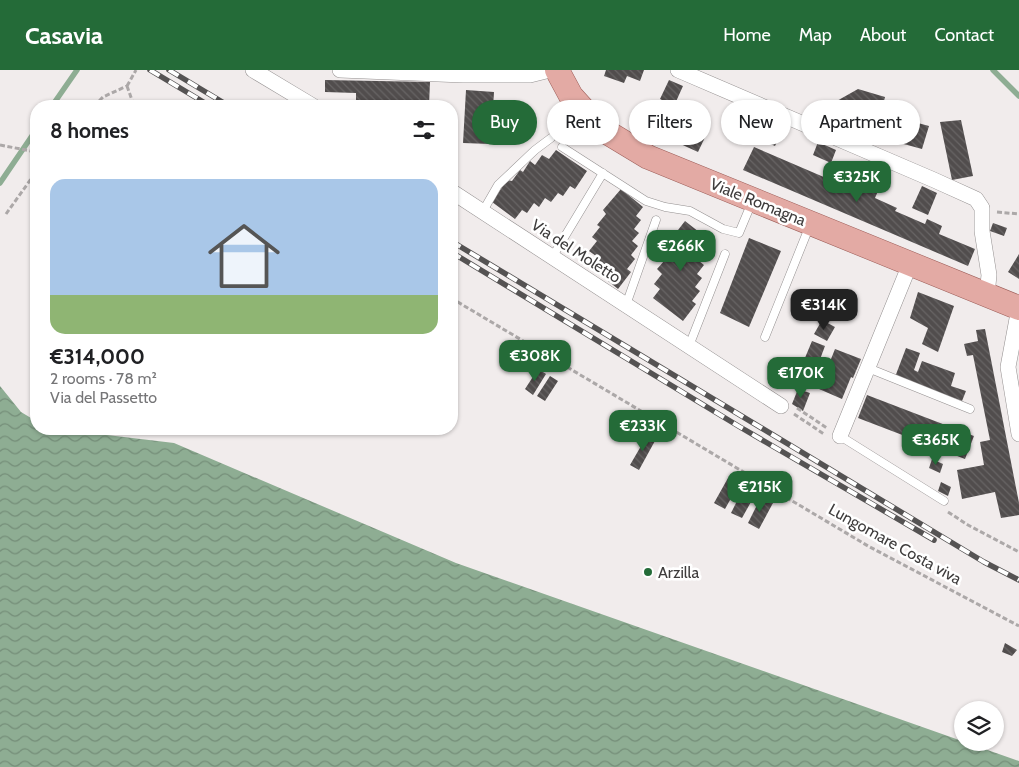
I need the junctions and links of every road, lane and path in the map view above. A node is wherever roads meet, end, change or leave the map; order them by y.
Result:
1 (136, 70) edge
2 (253, 70) edge
3 (340, 70) edge
4 (550, 70) edge
5 (557, 70) edge
6 (678, 70) edge
7 (127, 86) junction
8 (100, 100) edge
9 (132, 100) edge
10 (303, 100) edge
11 (547, 141) edge
12 (0, 145) edge
13 (562, 147) dead end
14 (30, 151) edge
15 (603, 174) junction
16 (30, 180) edge
17 (458, 195) edge
18 (753, 200) junction
19 (483, 211) junction
20 (6, 214) dead end
21 (656, 220) dead end
22 (811, 223) junction
23 (725, 254) dead end
24 (553, 256) junction
25 (910, 264) junction
26 (988, 295) junction
27 (458, 302) edge
28 (626, 305) junction
29 (1019, 308) edge
30 (765, 337) dead end
31 (689, 346) junction
32 (868, 368) junction
33 (781, 406) joint
34 (970, 409) dead end
35 (1019, 434) edge
36 (840, 436) junction
37 (944, 501) dead end
38 (1019, 626) edge

1 - 7 path
2 - 10 street
3 - 4 street
5 - 18 main road, Viale Romagna
6 - 26 street
7 - 8 path
7 - 9 path
11 - 19 lane
12 - 14 path
13 - 15 lane
15 - 18 lane
15 - 24 lane
16 - 20 path
17 - 19 street, Via del Moletto
18 - 22 main road, Viale Romagna
19 - 24 street, Via del Moletto
21 - 28 lane
22 - 25 main road, Viale Romagna
22 - 30 lane
23 - 31 lane
24 - 28 street, Via del Moletto
25 - 26 main road, Viale Romagna
25 - 32 street
26 - 29 main road, Viale Romagna
27 - 38 path, Lungomare Costa viva
28 - 31 street, Via del Moletto
29 - 35 street
31 - 33 street, Via del Moletto
32 - 34 lane
32 - 36 street
33 - 36 path
36 - 37 lane

